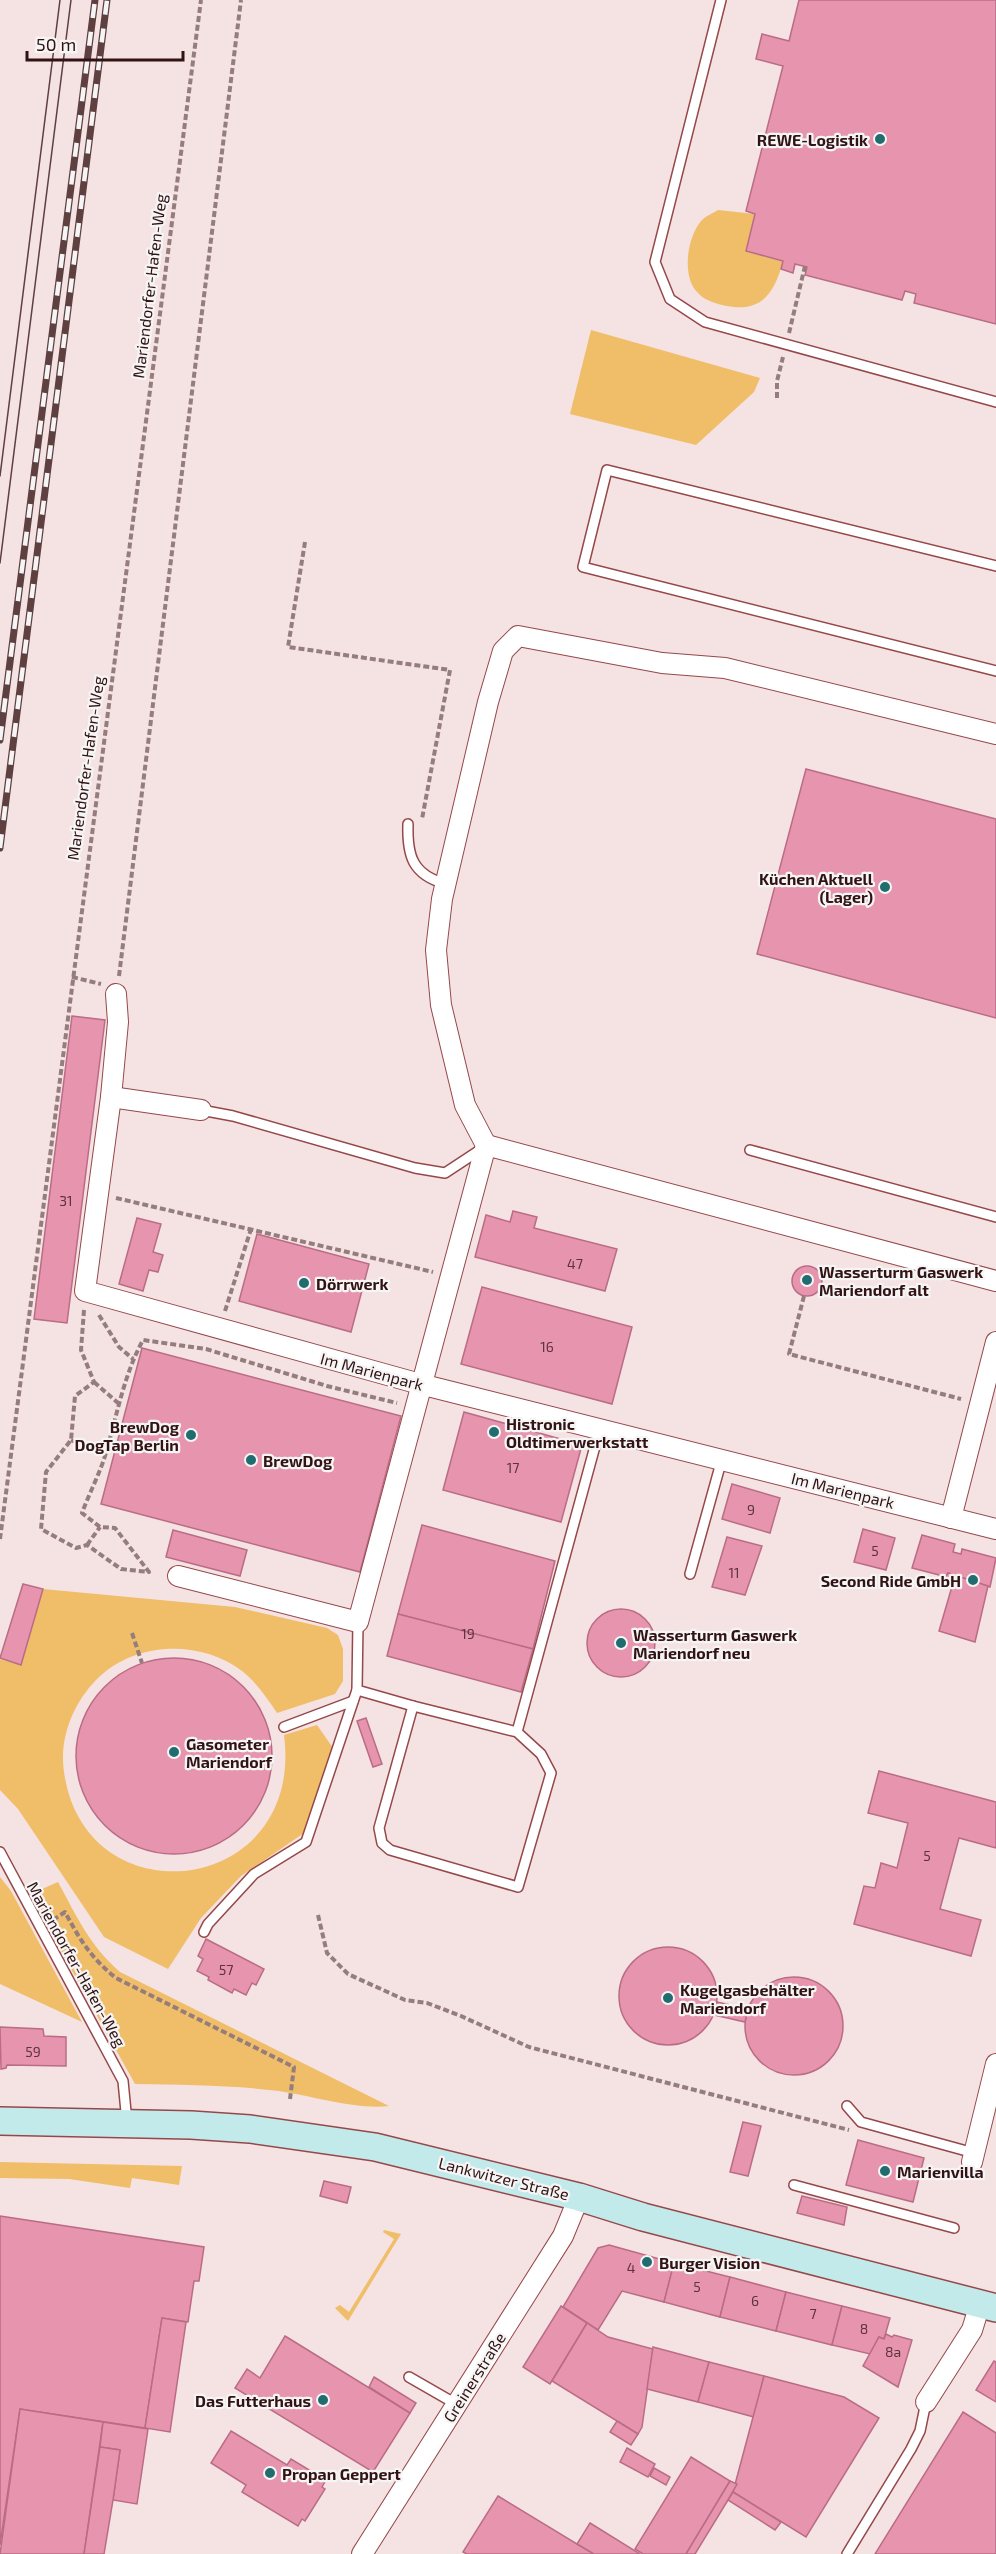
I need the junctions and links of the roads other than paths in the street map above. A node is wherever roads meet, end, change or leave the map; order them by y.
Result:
1 (721, 0) edge
2 (996, 402) edge
3 (996, 566) edge
4 (996, 671) edge
5 (996, 734) edge
6 (408, 824) dead end
7 (446, 884) junction
8 (116, 994) road end
9 (111, 1097) junction
10 (201, 1110) joint
11 (486, 1145) junction
12 (750, 1150) dead end
13 (996, 1216) edge
14 (996, 1281) edge
15 (996, 1342) edge
16 (417, 1396) junction
17 (600, 1428) junction
18 (722, 1459) junction
19 (951, 1518) junction
20 (996, 1529) edge
21 (690, 1574) dead end
22 (178, 1576) dead end
23 (358, 1622) junction
24 (357, 1690) junction
25 (353, 1701) junction
26 (413, 1706) junction
27 (284, 1727) dead end
28 (517, 1732) junction
29 (0, 1852) edge
30 (204, 1932) dead end
31 (996, 2064) edge
32 (847, 2106) dead end
33 (0, 2121) edge
34 (128, 2123) junction
35 (973, 2157) joint
36 (794, 2185) dead end
37 (579, 2196) junction
38 (954, 2228) dead end
39 (988, 2306) edge
40 (409, 2377) dead end
41 (926, 2402) joint
42 (456, 2404) junction
43 (362, 2554) edge
44 (848, 2554) edge

1 - 2 lane
3 - 4 lane
5 - 7 street
6 - 7 lane
7 - 11 street
8 - 9 street
9 - 10 street
9 - 16 street, Im Marienpark
10 - 11 lane
11 - 14 street
11 - 16 street
12 - 13 lane
15 - 19 street
16 - 17 street, Im Marienpark
16 - 23 street
17 - 18 street, Im Marienpark
17 - 28 lane
18 - 19 street, Im Marienpark
18 - 21 lane
19 - 20 street, Im Marienpark
22 - 23 street
23 - 24 lane
24 - 25 lane
24 - 26 lane
25 - 27 lane
25 - 30 lane
26 - 28 lane
26 - 28 lane
29 - 34 lane, Mariendorfer-Hafen-Weg
31 - 35 street
32 - 35 lane
33 - 34 main road, Lankwitzer Straße
34 - 37 main road, Lankwitzer Straße
36 - 38 lane
37 - 39 main road, Lankwitzer Straße
37 - 42 street, Greinerstraße
39 - 41 street
40 - 42 lane
41 - 44 lane
42 - 43 street, Greinerstraße

